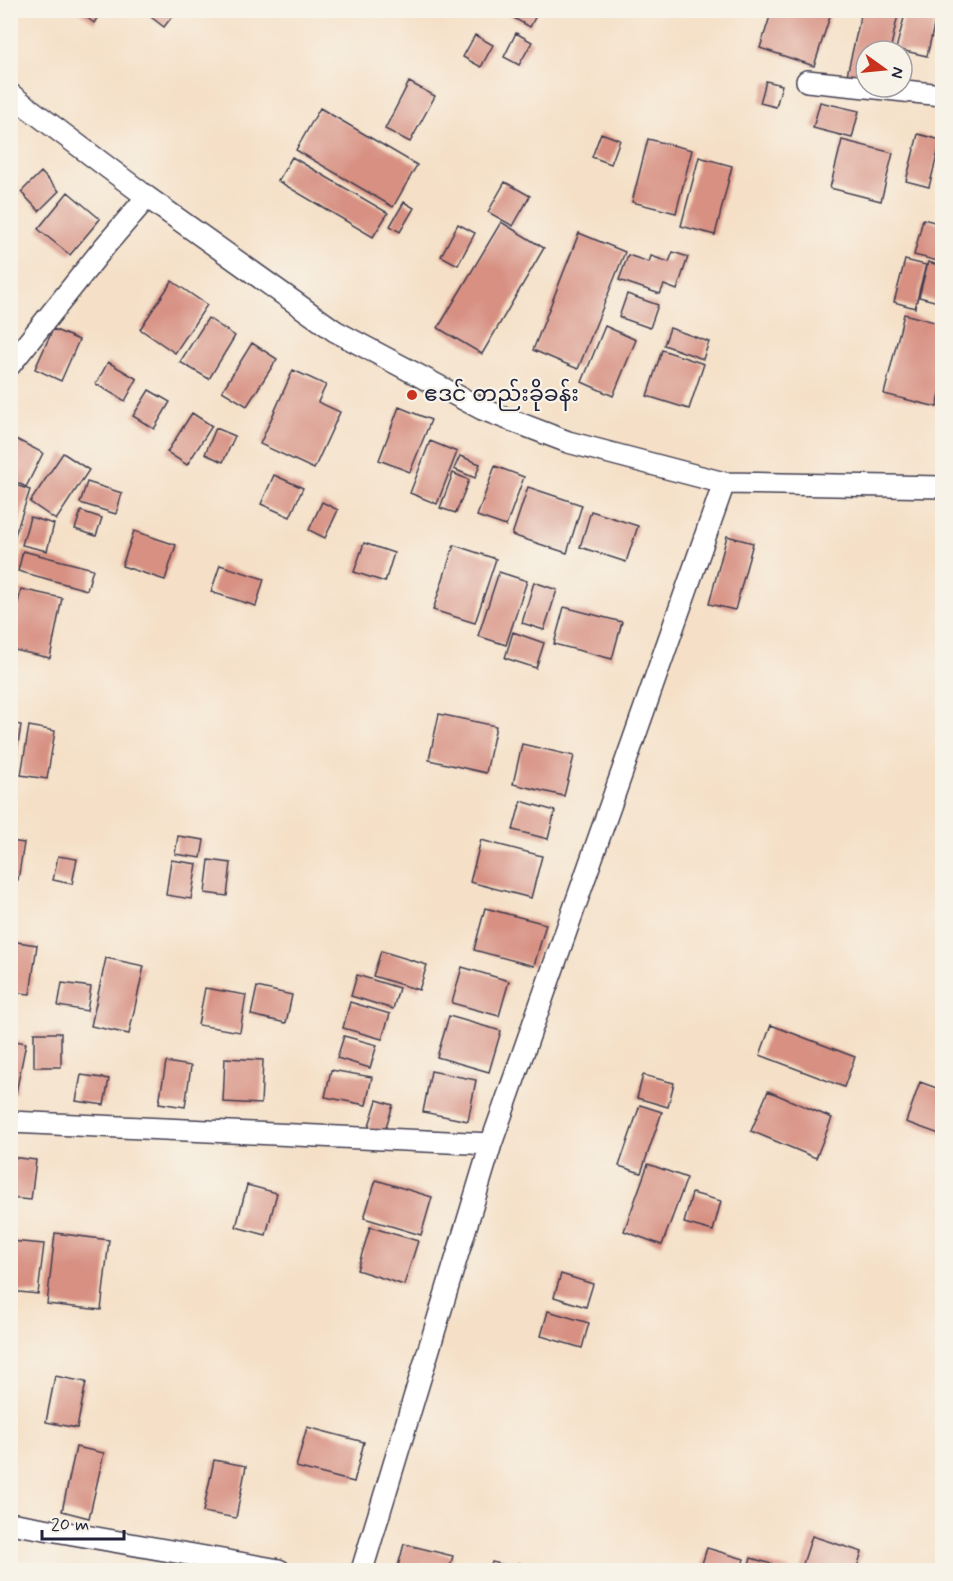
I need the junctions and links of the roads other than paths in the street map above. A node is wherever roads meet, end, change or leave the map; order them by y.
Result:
1 (807, 81) dead end
2 (854, 86) edge
3 (914, 92) edge
4 (10, 94) edge
5 (942, 95) edge
6 (147, 197) junction
7 (10, 365) edge
8 (724, 483) junction
9 (942, 487) edge
10 (10, 1122) edge
11 (491, 1144) junction
12 (10, 1523) edge
13 (279, 1570) edge
14 (362, 1570) edge

1 - 2 street
3 - 5 street
4 - 6 street
6 - 7 street
6 - 8 street
8 - 9 street
8 - 11 street
10 - 11 street
11 - 14 street
12 - 13 street

